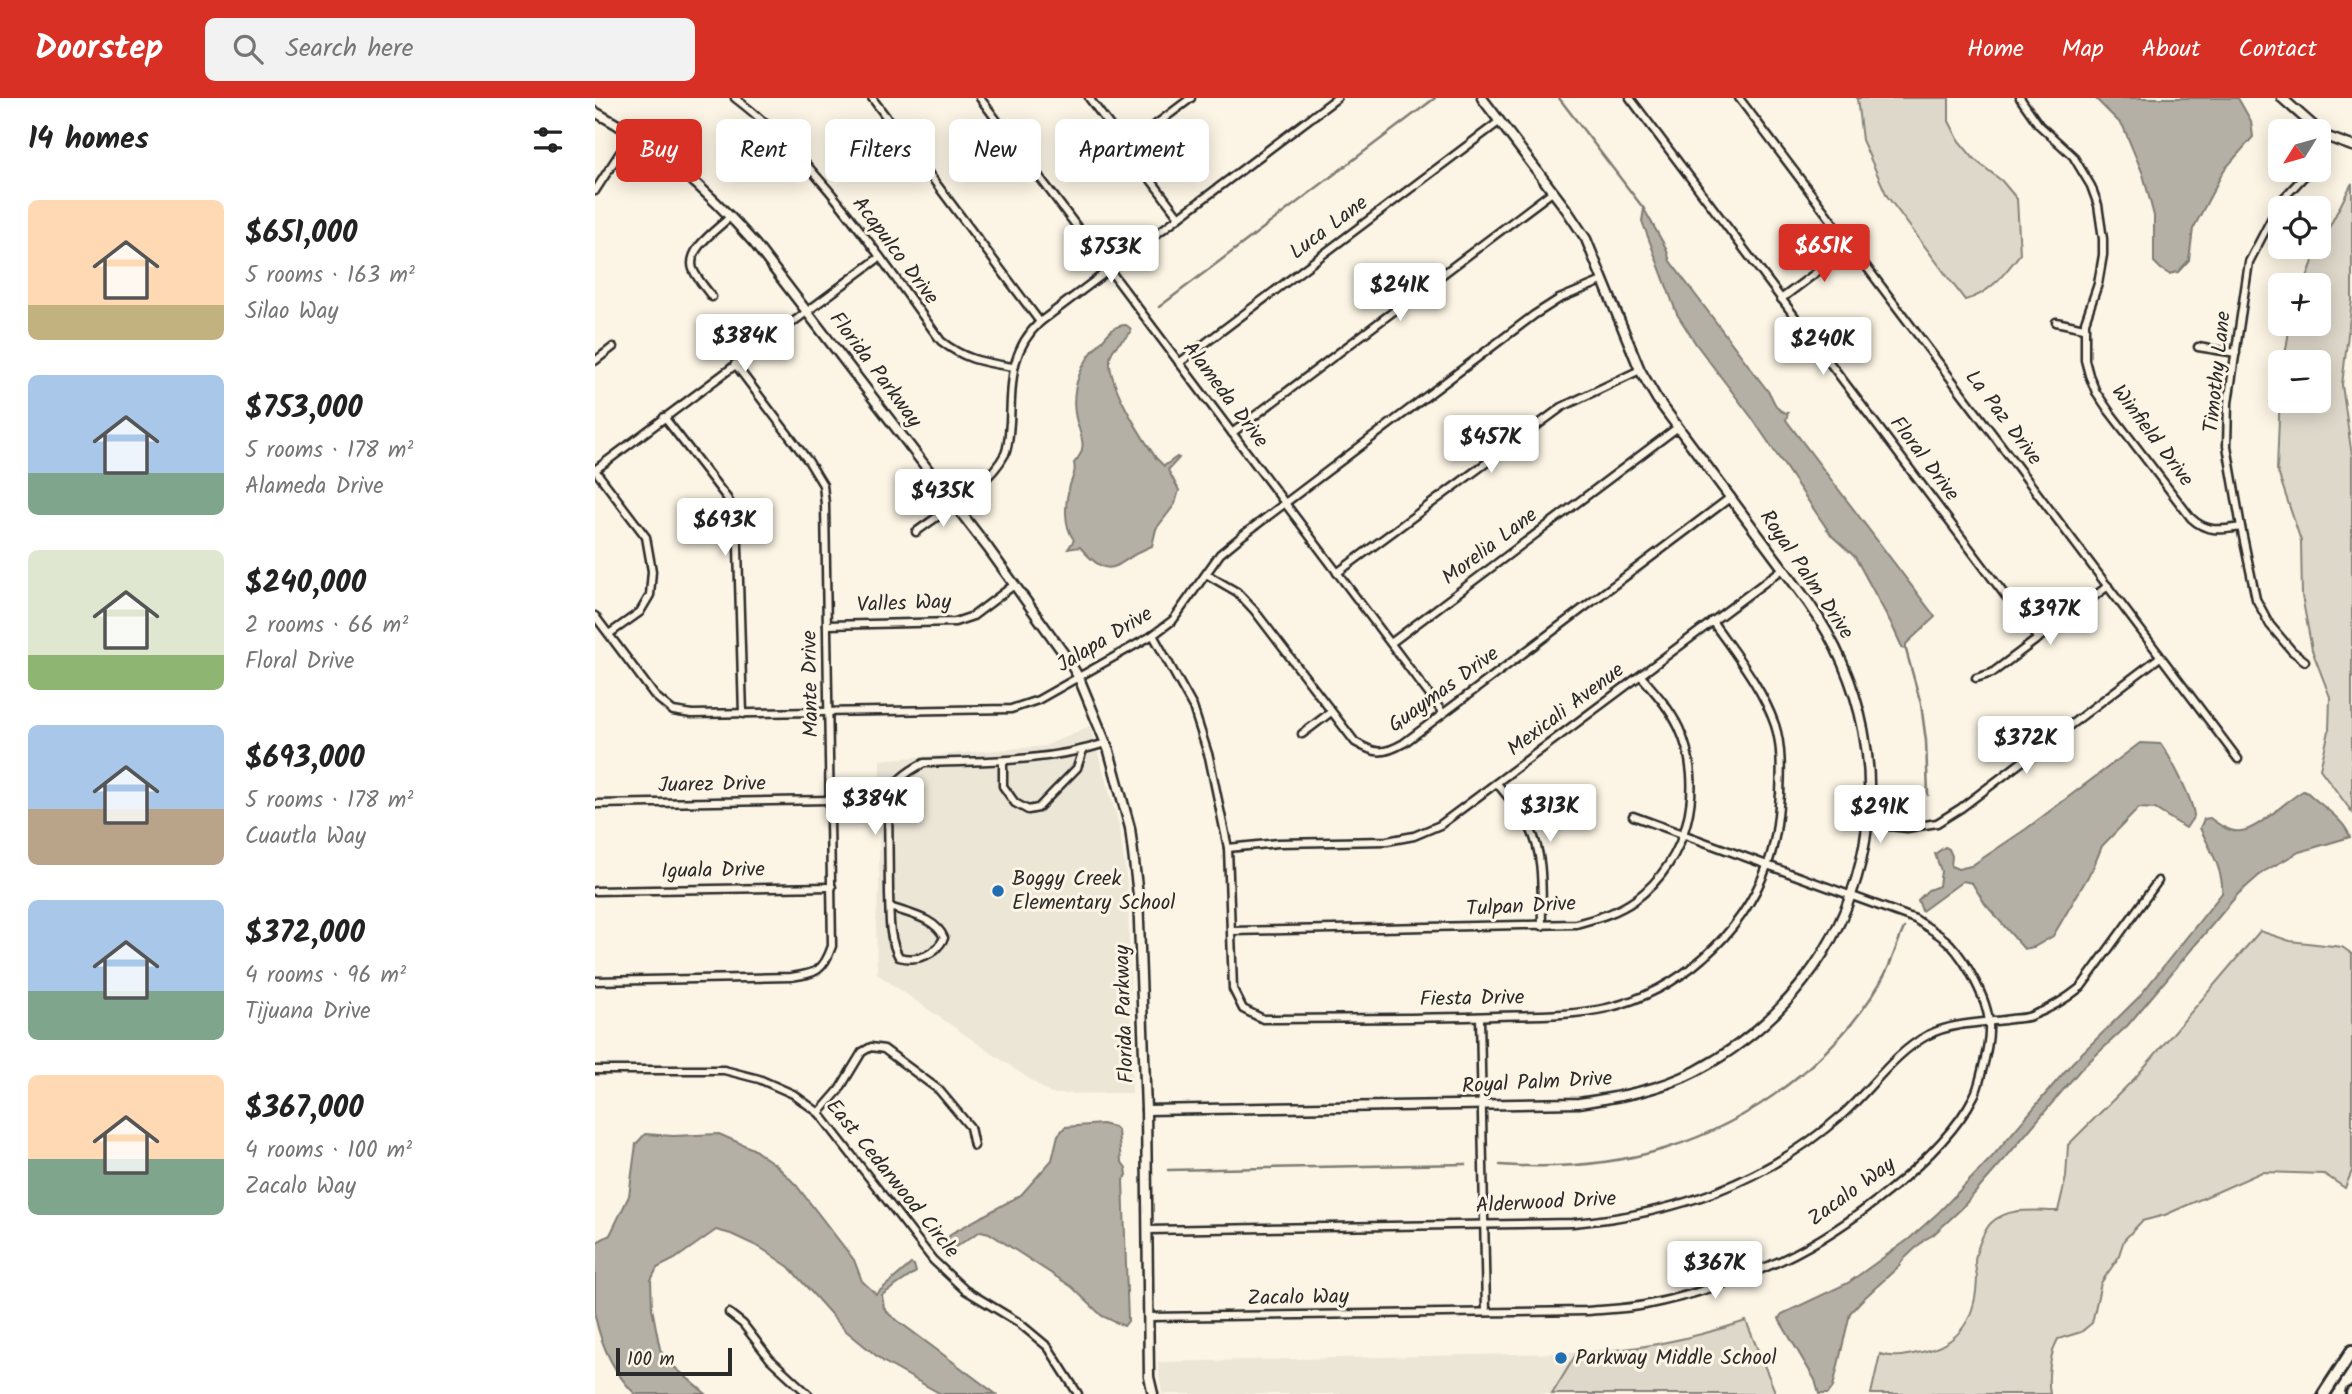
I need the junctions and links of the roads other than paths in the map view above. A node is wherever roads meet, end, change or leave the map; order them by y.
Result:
1 (735, 98) edge
2 (872, 98) edge
3 (980, 98) edge
4 (1089, 98) edge
5 (1191, 98) edge
6 (1337, 98) edge
7 (1482, 98) edge
8 (1630, 98) edge
9 (1739, 98) edge
10 (2020, 98) edge
11 (2282, 98) edge
12 (595, 112) edge
13 (1105, 119) edge
14 (1163, 119) edge
15 (2306, 119) edge
16 (1500, 121) junction
17 (616, 124) edge
18 (2331, 138) edge
19 (2352, 146) edge
20 (616, 159) edge
21 (695, 182) edge
22 (1152, 182) edge
23 (2299, 182) edge
24 (595, 191) edge
25 (1552, 192) junction
26 (731, 216) junction
27 (1179, 217) junction
28 (1850, 247) junction
29 (880, 257) junction
30 (1109, 270) junction
31 (1602, 281) junction
32 (712, 297) dead end
33 (1781, 299) junction
34 (808, 310) junction
35 (1040, 322) junction
36 (2056, 323) dead end
37 (2084, 328) junction
38 (613, 347) dead end
39 (2198, 347) dead end
40 (2236, 353) junction
41 (595, 361) edge
42 (1179, 363) junction
43 (736, 365) junction
44 (1013, 367) junction
45 (1640, 370) junction
46 (664, 417) junction
47 (1678, 427) junction
48 (1231, 433) junction
49 (595, 470) edge
50 (1731, 498) junction
51 (1285, 503) junction
52 (953, 504) junction
53 (2241, 527) junction
54 (916, 532) dead end
55 (1784, 568) junction
56 (1338, 573) junction
57 (1206, 575) junction
58 (1014, 584) junction
59 (2108, 586) junction
60 (595, 616) edge
61 (1712, 621) junction
62 (827, 625) junction
63 (609, 634) junction
64 (1153, 635) junction
65 (2038, 639) junction
66 (1391, 643) junction
67 (2160, 657) junction
68 (2305, 661) dead end
69 (1641, 676) junction
70 (1079, 678) junction
71 (1976, 678) dead end
72 (829, 711) junction
73 (1331, 712) junction
74 (743, 713) junction
75 (1443, 713) junction
76 (1302, 734) dead end
77 (1106, 743) junction
78 (1083, 750) junction
79 (2238, 759) dead end
80 (1003, 761) junction
81 (1497, 783) junction
82 (830, 800) junction
83 (595, 804) edge
84 (1633, 816) dead end
85 (1869, 824) junction
86 (1684, 834) junction
87 (1228, 848) junction
88 (1768, 865) junction
89 (2158, 881) dead end
90 (832, 887) junction
91 (595, 891) edge
92 (1851, 897) junction
93 (890, 907) junction
94 (1542, 926) junction
95 (1232, 931) junction
96 (595, 981) edge
97 (1480, 1017) junction
98 (1990, 1021) junction
99 (595, 1070) edge
100 (1483, 1104) junction
101 (1146, 1110) junction
102 (818, 1113) junction
103 (974, 1146) dead end
104 (1486, 1224) junction
105 (1148, 1230) junction
106 (1486, 1312) junction
107 (730, 1313) dead end
108 (1148, 1317) junction
109 (2352, 1351) edge
110 (807, 1394) edge
111 (1078, 1394) edge
112 (1153, 1394) edge
113 (2324, 1394) edge

1 - 29 street, Acapulco Drive
2 - 35 street
3 - 30 street, Alameda Drive
4 - 13 street
5 - 14 street
6 - 27 street
7 - 16 street, Royal Palm Drive
8 - 33 street, Floral Drive
9 - 28 street, La Paz Drive
10 - 37 street, Winfield Drive
11 - 15 street
12 - 17 street, Florida Parkway
16 - 25 street, Royal Palm Drive
16 - 42 street, Luca Lane
18 - 19 street
20 - 24 street
21 - 26 street, Florida Parkway
22 - 27 street
23 - 40 street, Timothy Lane
25 - 31 street, Royal Palm Drive
25 - 48 street
26 - 32 street
26 - 34 street, Florida Parkway
27 - 30 street
28 - 33 street
28 - 59 street, La Paz Drive
29 - 34 street
29 - 44 street, Acapulco Drive
30 - 35 street
30 - 42 street, Alameda Drive
31 - 45 street, Royal Palm Drive
31 - 51 street, Jalapa Drive
33 - 65 street, Floral Drive
34 - 43 street
34 - 52 street, Florida Parkway
35 - 44 street
36 - 37 street
37 - 53 street, Winfield Drive
38 - 41 street
39 - 40 street
40 - 53 street, Timothy Lane
42 - 48 street, Alameda Drive
43 - 46 street
43 - 62 street, Mante Drive
44 - 52 street
45 - 47 street, Royal Palm Drive
45 - 56 street
46 - 49 street
46 - 74 street
47 - 50 street, Royal Palm Drive
47 - 66 street, Morelia Lane
48 - 51 street, Alameda Drive
49 - 63 street
50 - 55 street, Royal Palm Drive
50 - 75 street, Guaymas Drive
51 - 56 street, Alameda Drive
51 - 57 street, Jalapa Drive
52 - 54 street
52 - 58 street, Florida Parkway
53 - 68 street, Timothy Lane
55 - 61 street, Mexicali Avenue
55 - 85 street, Royal Palm Drive
56 - 66 street, Alameda Drive
57 - 64 street, Jalapa Drive
57 - 73 street, Guaymas Drive
58 - 62 street, Valles Way
58 - 70 street, Florida Parkway
59 - 65 street
59 - 67 street, La Paz Drive
60 - 63 street, Jalapa Drive
61 - 69 street, Mexicali Avenue
61 - 88 street, Fiesta Drive
62 - 72 street, Mante Drive
63 - 74 street, Jalapa Drive
64 - 70 street, Jalapa Drive
64 - 87 street, Fiesta Drive
65 - 71 street
66 - 75 street, Alameda Drive
67 - 79 street, La Paz Drive
67 - 85 street
69 - 81 street, Mexicali Avenue
69 - 86 street, Tulpan Drive
70 - 72 street, Jalapa Drive
70 - 77 street, Florida Parkway
72 - 74 street, Jalapa Drive
72 - 82 street, Mante Drive
73 - 75 street, Guaymas Drive
73 - 76 street
77 - 78 street
77 - 101 street, Florida Parkway
78 - 80 street
78 - 80 street
80 - 93 street
81 - 87 street, Mexicali Avenue
81 - 94 street
82 - 83 street, Juarez Drive
82 - 90 street, Mante Drive
84 - 86 street, Zacalo Way
85 - 92 street, Royal Palm Drive
86 - 88 street, Zacalo Way
86 - 94 street, Tulpan Drive
87 - 95 street, Fiesta Drive
88 - 92 street, Zacalo Way
88 - 97 street, Fiesta Drive
89 - 98 street, Alderwood Drive
90 - 91 street, Iguala Drive
90 - 96 street, Mante Drive
92 - 98 street, Zacalo Way
92 - 100 street, Royal Palm Drive
93 - 93 street
94 - 95 street, Tulpan Drive
95 - 97 street, Fiesta Drive
97 - 100 street
98 - 104 street, Alderwood Drive
98 - 106 street, Zacalo Way
99 - 102 street, East Cedarwood Circle
100 - 101 street, Royal Palm Drive
100 - 104 street
101 - 105 street, Florida Parkway
102 - 103 street
102 - 111 street, East Cedarwood Circle
104 - 105 street, Alderwood Drive
104 - 106 street
105 - 108 street, Florida Parkway
106 - 108 street, Zacalo Way
107 - 110 street
108 - 112 street, Florida Parkway
109 - 113 highway

